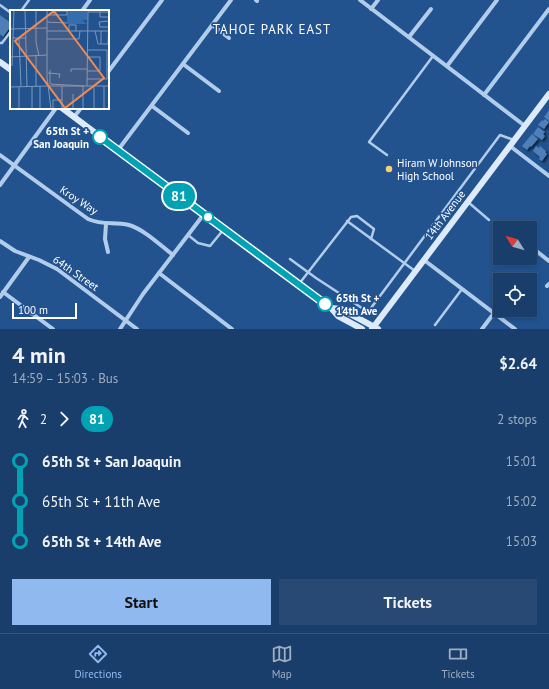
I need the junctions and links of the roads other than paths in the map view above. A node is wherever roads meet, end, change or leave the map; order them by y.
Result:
1 (29, 0) edge
2 (90, 0) edge
3 (162, 0) edge
4 (231, 0) edge
5 (360, 0) edge
6 (378, 0) edge
7 (497, 0) edge
8 (0, 5) edge
9 (371, 8) junction
10 (431, 9) dead end
11 (549, 9) edge
12 (22, 10) edge
13 (83, 10) edge
14 (10, 12) edge
15 (212, 25) junction
16 (10, 32) edge
17 (409, 37) junction
18 (229, 38) dead end
19 (0, 43) edge
20 (433, 56) junction
21 (0, 62) edge
22 (183, 64) junction
23 (447, 66) junction
24 (10, 69) edge
25 (109, 71) edge
26 (219, 91) dead end
27 (549, 94) edge
28 (484, 95) junction
29 (152, 106) junction
30 (55, 109) edge
31 (63, 109) edge
32 (80, 109) edge
33 (74, 117) junction
34 (525, 126) junction
35 (188, 132) dead end
36 (514, 140) junction
37 (510, 146) junction
38 (118, 150) junction
39 (0, 155) edge
40 (387, 155) dead end
41 (14, 165) junction
42 (549, 176) edge
43 (0, 185) edge
44 (468, 202) junction
45 (204, 214) junction
46 (489, 220) dead end
47 (347, 221) junction
48 (106, 224) junction
49 (224, 229) junction
50 (188, 235) junction
51 (371, 239) junction
52 (0, 241) edge
53 (108, 252) dead end
54 (537, 252) edge
55 (174, 255) junction
56 (29, 257) junction
57 (290, 259) dead end
58 (424, 260) junction
59 (549, 261) edge
60 (404, 263) junction
61 (307, 271) junction
62 (416, 272) junction
63 (159, 274) junction
64 (299, 284) dead end
65 (462, 289) junction
66 (3, 292) junction
67 (0, 297) edge
68 (331, 308) junction
69 (493, 312) edge
70 (493, 314) edge
71 (499, 317) edge
72 (126, 321) junction
73 (435, 325) dead end
74 (374, 328) edge
75 (53, 329) edge
76 (120, 329) edge
77 (137, 329) edge
78 (232, 329) edge
79 (362, 329) edge
80 (482, 329) edge
81 (515, 329) edge

1 - 12 lane
2 - 13 street
3 - 25 street
4 - 15 street
5 - 9 street
6 - 9 street
7 - 23 street
8 - 14 lane
9 - 17 street
10 - 17 street
11 - 28 street
15 - 18 street
15 - 22 street
16 - 19 lane
17 - 20 street
20 - 23 street
20 - 40 lane
21 - 24 main road
22 - 26 street
22 - 29 street
23 - 28 street
27 - 34 main road, 14th Avenue
28 - 34 street
29 - 35 street
29 - 38 street
30 - 41 street
31 - 33 main road
32 - 33 street
33 - 38 main road
34 - 36 main road, 14th Avenue
36 - 37 main road, 14th Avenue
36 - 60 lane
37 - 42 street
37 - 44 main road, 14th Avenue
38 - 45 main road
39 - 41 street, Kroy Way
41 - 43 street
41 - 48 street, Kroy Way
44 - 46 lane
44 - 58 main road, 14th Avenue
45 - 49 main road
45 - 50 street
47 - 51 lane
47 - 51 lane
47 - 61 lane
48 - 53 street
48 - 55 street, Kroy Way
49 - 50 lane
49 - 68 main road
50 - 55 street
51 - 60 lane
52 - 56 street, 64th Street
54 - 59 street
55 - 63 street
56 - 66 street
56 - 72 street, 64th Street
57 - 61 lane
58 - 62 main road, 14th Avenue
58 - 65 street
60 - 61 lane
60 - 62 lane
61 - 64 lane
62 - 74 main road, 14th Avenue
63 - 72 street
63 - 78 street
65 - 69 street
65 - 73 lane
66 - 67 street
66 - 75 street
68 - 74 main road
68 - 79 main road
70 - 80 street
71 - 81 street
72 - 76 street
72 - 77 street, 64th Street

